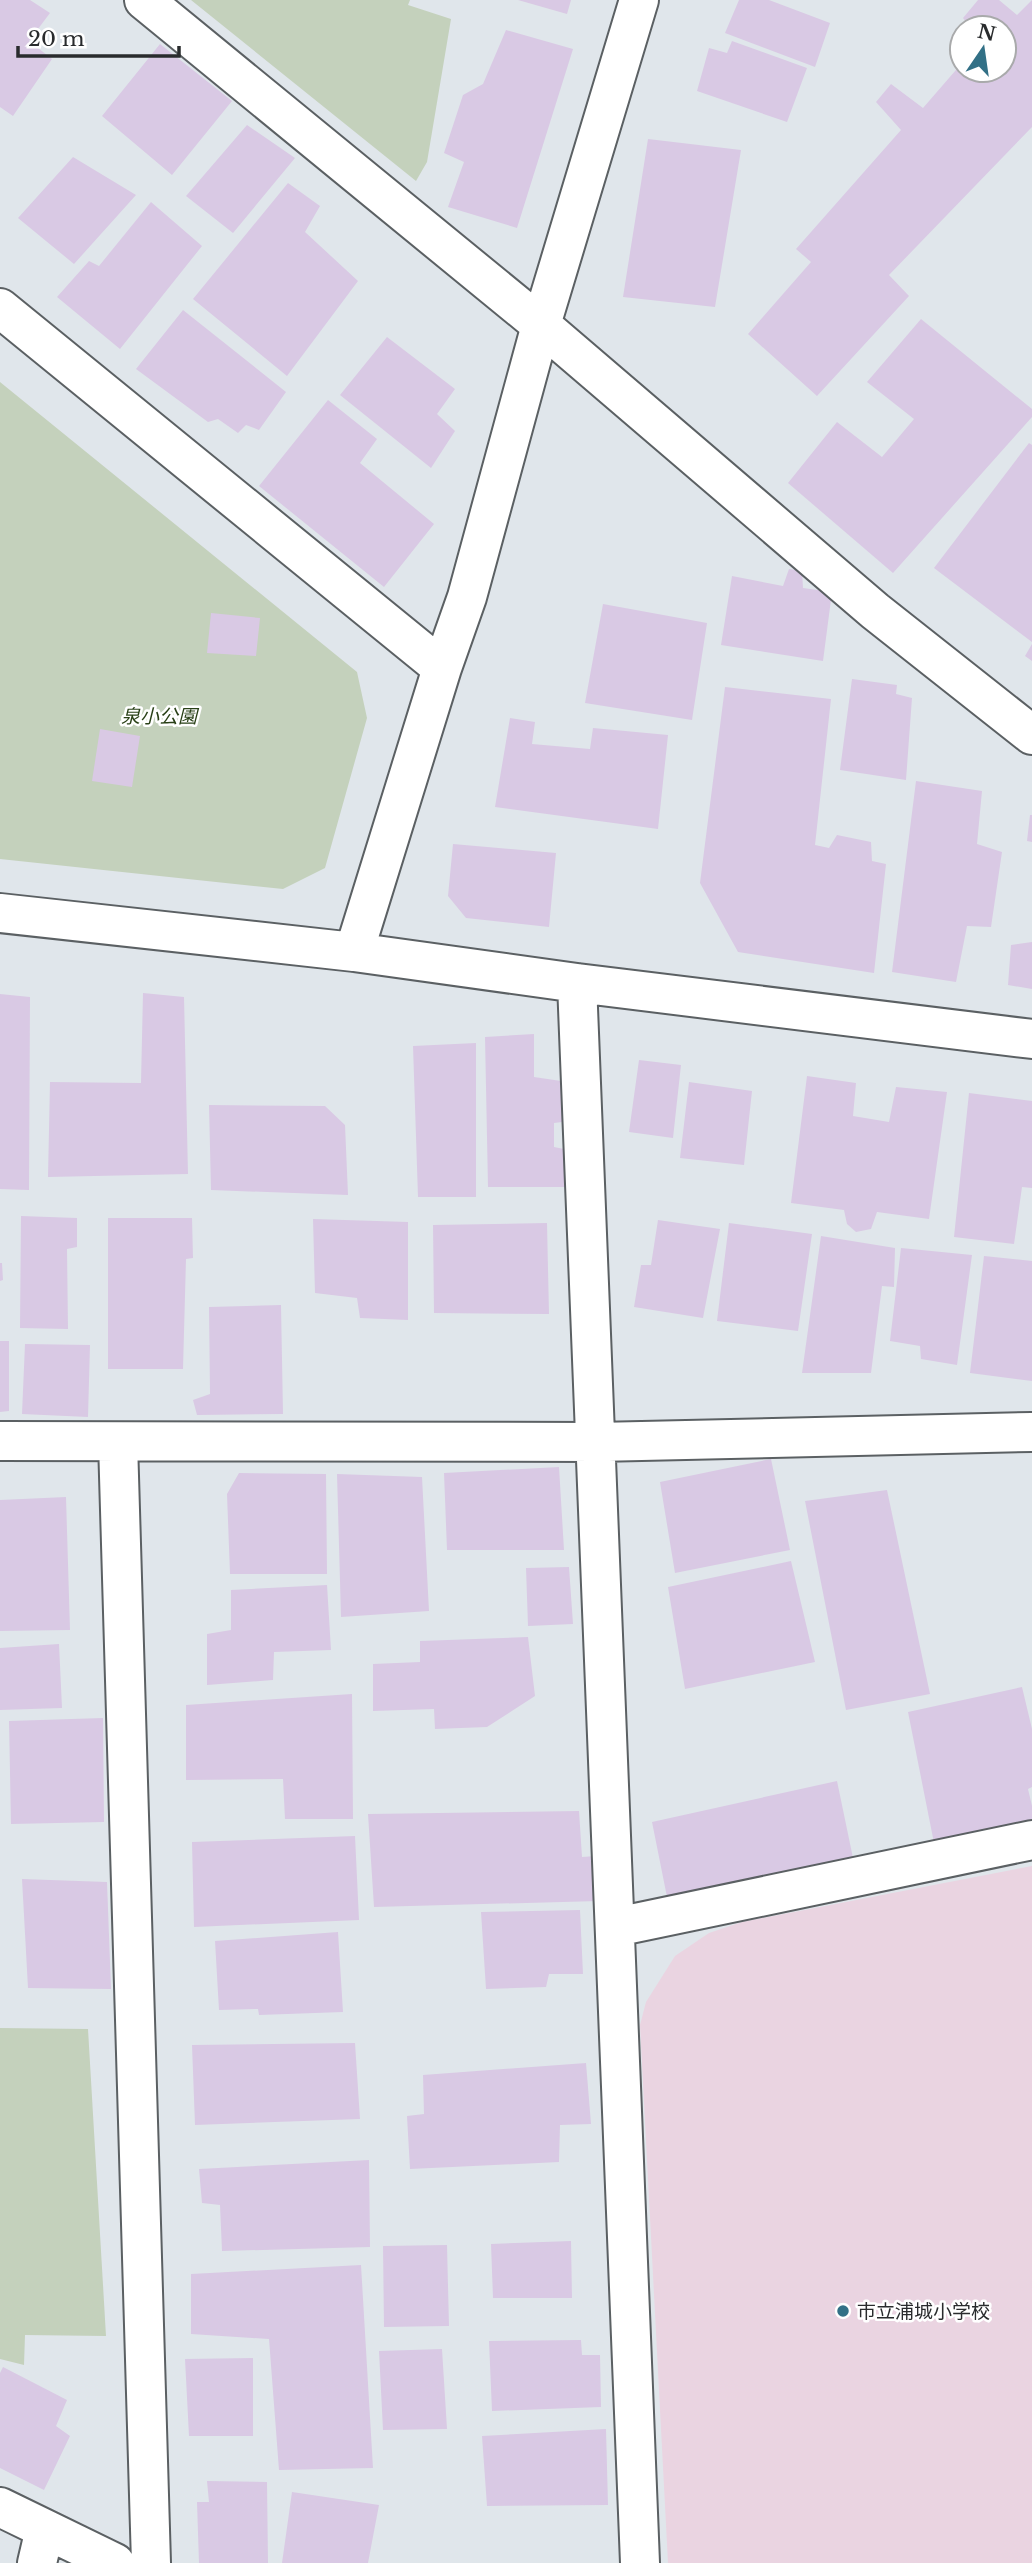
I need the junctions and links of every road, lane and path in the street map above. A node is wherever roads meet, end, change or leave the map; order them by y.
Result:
1 (144, 0) edge
2 (639, 0) edge
3 (0, 308) edge
4 (541, 325) junction
5 (442, 668) junction
6 (1032, 735) edge
7 (0, 913) edge
8 (354, 952) junction
9 (577, 983) junction
10 (1032, 1039) edge
11 (1032, 1432) edge
12 (0, 1441) edge
13 (118, 1442) junction
14 (597, 1442) junction
15 (1032, 1840) edge
16 (616, 1927) junction
17 (0, 2507) edge
18 (41, 2546) edge
19 (115, 2563) edge
20 (151, 2563) edge
21 (640, 2563) edge

1 - 4 street
2 - 4 street
3 - 5 street
4 - 5 street
4 - 6 street
5 - 8 street
7 - 8 street
8 - 9 street
9 - 10 street
9 - 14 street
11 - 14 street
12 - 13 street
13 - 14 street
13 - 20 street
14 - 16 street
15 - 16 street
16 - 21 street
17 - 18 street
18 - 19 street

